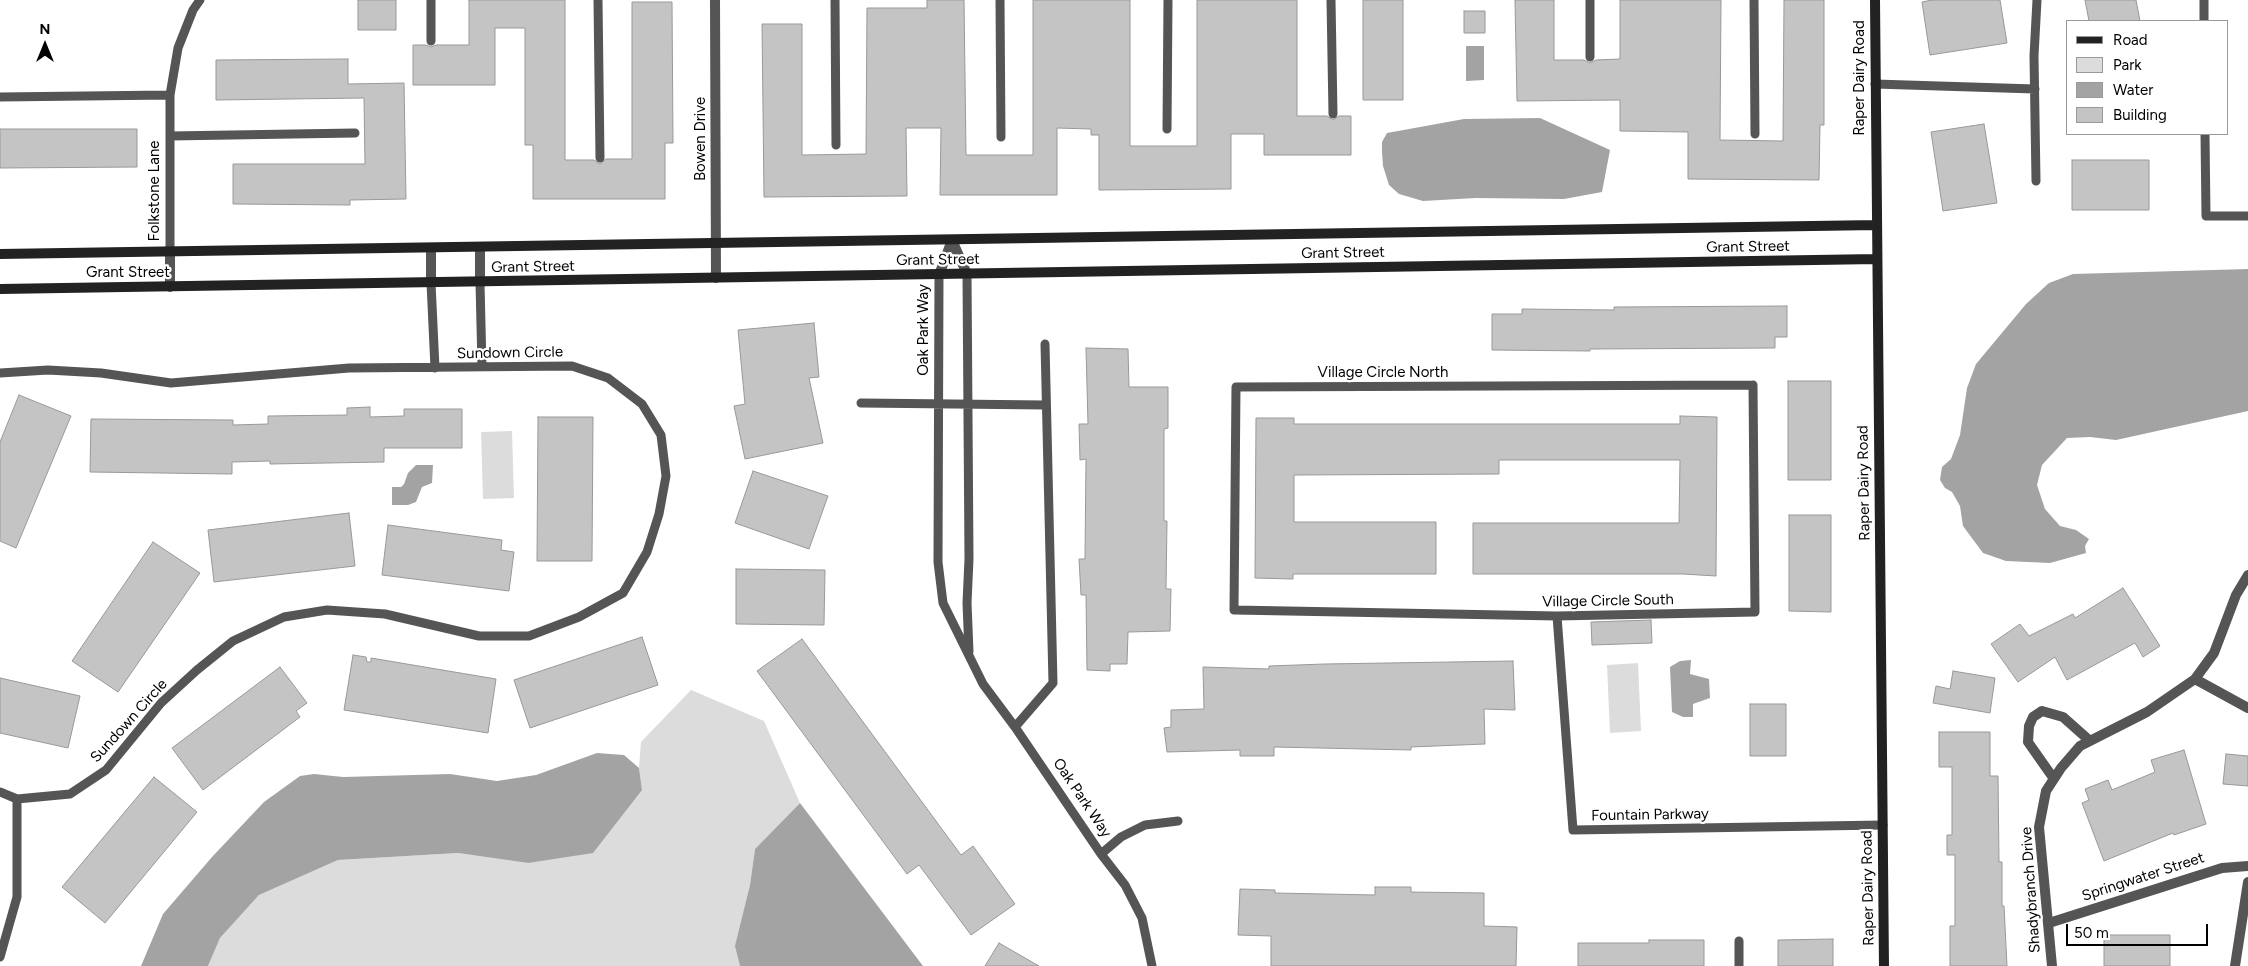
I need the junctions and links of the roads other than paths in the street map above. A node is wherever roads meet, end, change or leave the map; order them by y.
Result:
1 (200, 0) edge
2 (431, 0) edge
3 (598, 0) edge
4 (715, 0) edge
5 (835, 0) edge
6 (1000, 0) edge
7 (1168, 0) edge
8 (1331, 0) edge
9 (1590, 0) edge
10 (1754, 0) edge
11 (1875, 0) edge
12 (2037, 0) edge
13 (2204, 0) edge
14 (2204, 20) edge
15 (431, 41) dead end
16 (1590, 57) dead end
17 (1875, 84) junction
18 (2035, 89) junction
19 (170, 95) junction
20 (0, 97) edge
21 (1332, 114) dead end
22 (1167, 129) dead end
23 (355, 132) dead end
24 (1755, 134) dead end
25 (2205, 135) edge
26 (170, 136) junction
27 (1000, 137) dead end
28 (836, 145) dead end
29 (600, 158) dead end
30 (2036, 181) dead end
31 (2248, 216) edge
32 (1877, 225) junction
33 (952, 240) junction
34 (717, 244) junction
35 (480, 248) junction
36 (431, 249) junction
37 (170, 252) junction
38 (0, 254) edge
39 (1877, 259) junction
40 (968, 274) junction
41 (939, 275) junction
42 (716, 278) junction
43 (431, 283) junction
44 (480, 283) junction
45 (170, 287) junction
46 (0, 289) edge
47 (1045, 344) dead end
48 (482, 367) junction
49 (435, 368) junction
50 (0, 373) edge
51 (1753, 385) joint
52 (861, 403) dead end
53 (939, 404) junction
54 (968, 404) junction
55 (1045, 405) junction
56 (2248, 575) edge
57 (1234, 610) joint
58 (1557, 616) junction
59 (969, 655) junction
60 (2196, 679) junction
61 (2248, 708) edge
62 (1015, 727) junction
63 (2090, 741) junction
64 (2054, 779) junction
65 (0, 792) edge
66 (17, 799) junction
67 (1178, 821) dead end
68 (1883, 825) junction
69 (1101, 854) junction
70 (2248, 866) edge
71 (2248, 882) edge
72 (2049, 923) junction
73 (1739, 941) dead end
74 (0, 957) edge
75 (1152, 966) edge
76 (1739, 966) edge
77 (1884, 966) edge
78 (2052, 966) edge
79 (2235, 966) edge

1 - 19 lane, Folkstone Lane
2 - 15 lane
3 - 29 lane
4 - 34 street, Bowen Drive
5 - 28 lane
6 - 27 lane
7 - 22 lane
8 - 21 lane
9 - 16 lane
10 - 24 lane
11 - 17 street, Raper Dairy Road
12 - 18 lane
13 - 14 lane
17 - 18 lane
17 - 32 street, Raper Dairy Road
18 - 30 lane
19 - 20 lane
19 - 26 lane, Folkstone Lane
23 - 26 lane
25 - 31 lane
26 - 37 lane, Folkstone Lane
32 - 33 street, Grant Street
32 - 39 street, Raper Dairy Road
33 - 34 street, Grant Street
33 - 40 street, Oak Park Way
33 - 41 street, Oak Park Way
34 - 35 street, Grant Street
34 - 42 street, Bowen Drive
35 - 36 street, Grant Street
35 - 44 street
36 - 37 street, Grant Street
36 - 43 street
37 - 38 street, Grant Street
37 - 45 street, Folkstone Lane
39 - 40 street, Grant Street
39 - 68 street, Raper Dairy Road
40 - 41 street, Grant Street
40 - 54 lane, Oak Park Way
41 - 42 street, Grant Street
41 - 53 lane, Oak Park Way
42 - 44 street, Grant Street
43 - 44 street, Grant Street
43 - 45 street, Grant Street
43 - 49 lane
44 - 48 lane
45 - 46 street, Grant Street
47 - 55 lane
48 - 49 lane, Sundown Circle
48 - 66 lane, Sundown Circle
49 - 50 lane, Sundown Circle
51 - 57 lane, Village Circle North
51 - 58 lane, Village Circle South
52 - 53 lane
53 - 54 lane
53 - 59 lane, Oak Park Way
54 - 55 lane
54 - 59 lane, Oak Park Way
55 - 62 lane
56 - 60 street, Shadybranch Drive
57 - 58 lane, Village Circle South
58 - 68 lane, Fountain Parkway
59 - 62 lane, Oak Park Way
60 - 61 street
60 - 63 street, Shadybranch Drive
62 - 69 lane, Oak Park Way
63 - 64 street, Shadybranch Drive
63 - 64 street
64 - 72 street, Shadybranch Drive
65 - 66 lane, Sundown Circle
66 - 74 lane
67 - 69 lane
68 - 77 street, Raper Dairy Road
69 - 75 lane, Oak Park Way
70 - 72 street, Springwater Street
71 - 79 street
72 - 78 street, Shadybranch Drive
73 - 76 lane

